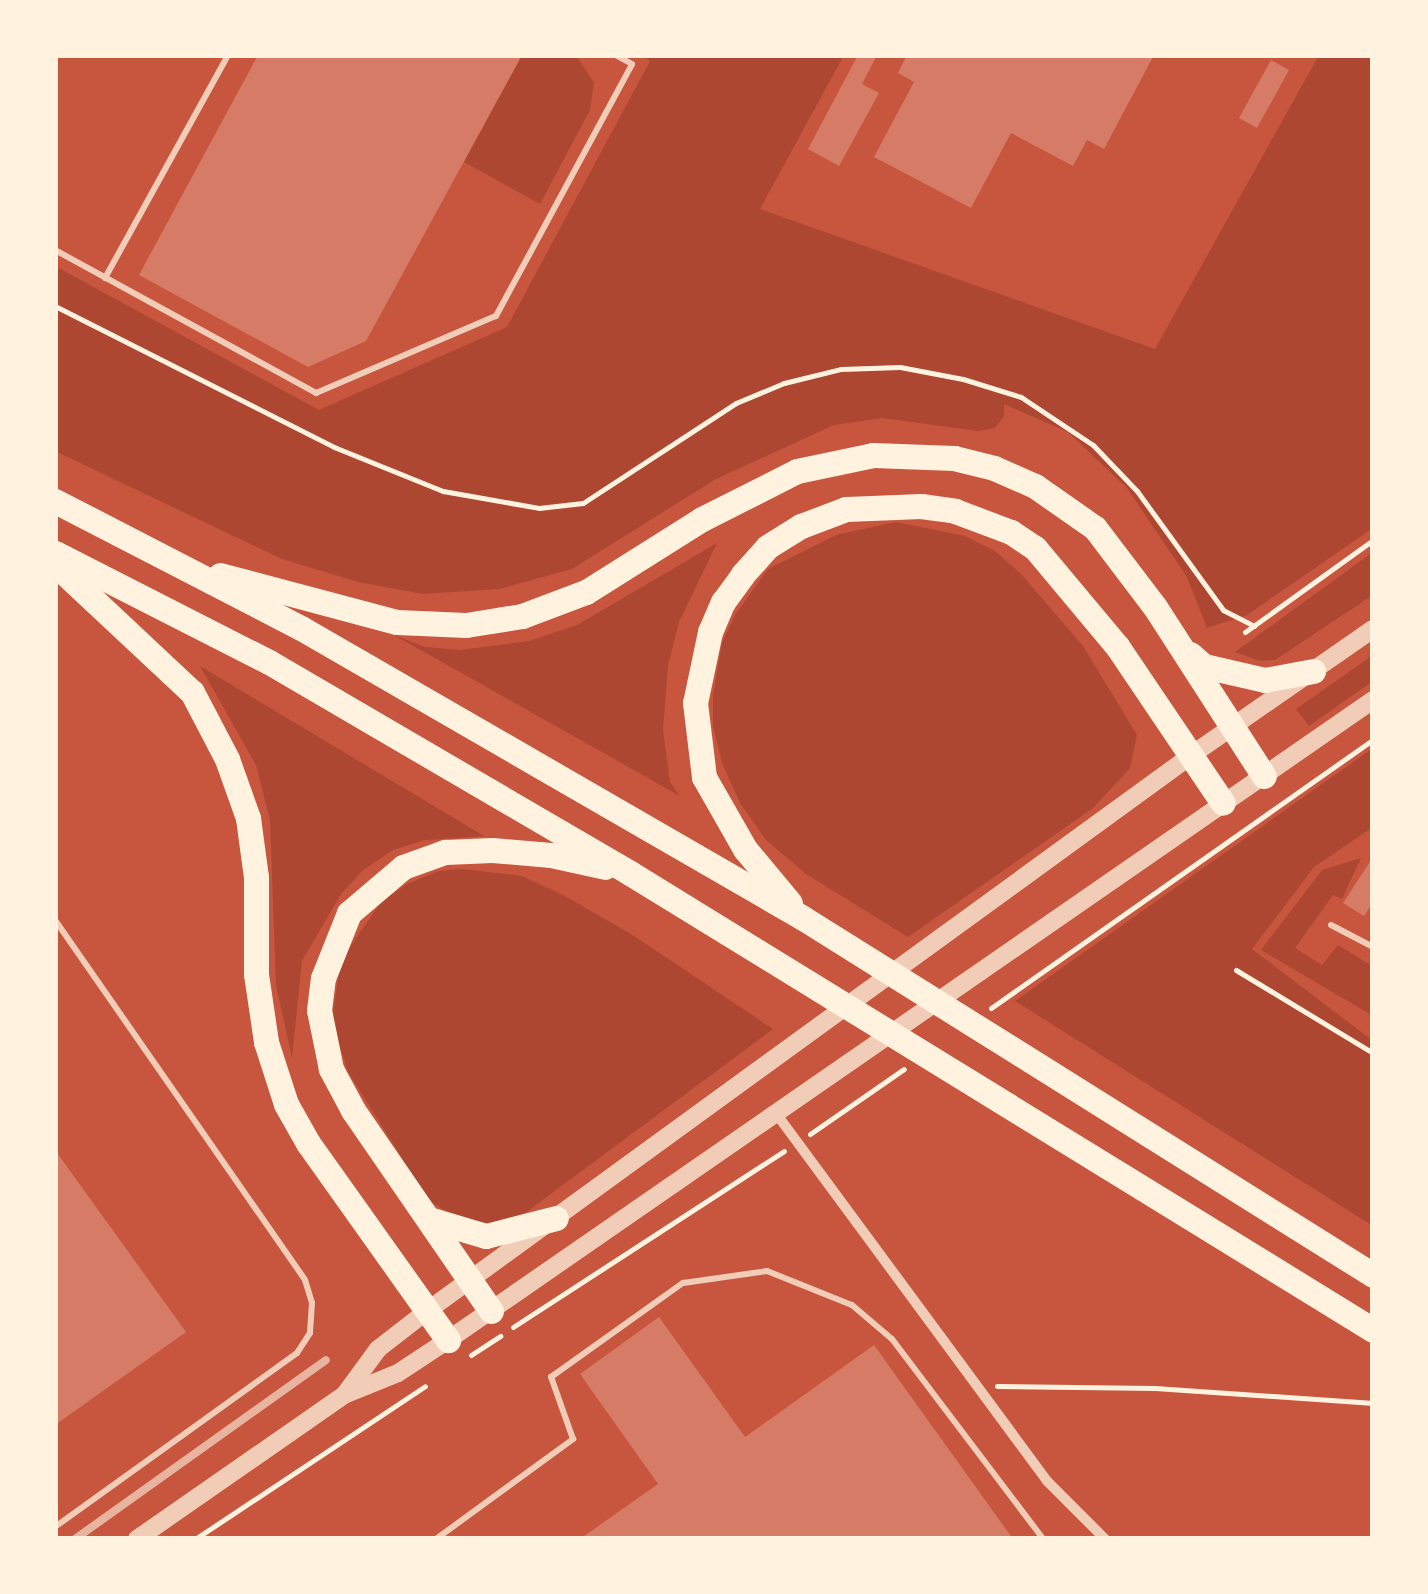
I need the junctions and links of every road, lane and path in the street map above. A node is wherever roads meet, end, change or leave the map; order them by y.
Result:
1 (228, 55) edge
2 (616, 55) edge
3 (55, 250) edge
4 (105, 278) junction
5 (55, 306) edge
6 (55, 502) edge
7 (1373, 540) edge
8 (55, 553) edge
9 (169, 561) junction
10 (55, 564) edge
11 (1254, 626) junction
12 (1373, 629) edge
13 (1244, 632) dead end
14 (1182, 648) junction
15 (1313, 671) junction
16 (1373, 700) edge
17 (1231, 728) junction
18 (1193, 754) junction
19 (1264, 776) junction
20 (1223, 803) junction
21 (630, 873) junction
22 (803, 918) junction
23 (55, 920) edge
24 (1332, 925) dead end
25 (1373, 947) edge
26 (1236, 970) dead end
27 (1373, 1053) edge
28 (778, 1116) junction
29 (556, 1218) junction
30 (432, 1220) junction
31 (1373, 1275) edge
32 (471, 1279) junction
33 (427, 1311) junction
34 (491, 1311) junction
35 (1373, 1330) edge
36 (448, 1340) junction
37 (979, 1386) junction
38 (344, 1395) junction
39 (1373, 1404) edge
40 (55, 1527) edge
41 (137, 1539) edge
42 (436, 1539) edge
43 (1043, 1539) edge
44 (1105, 1539) edge

1 - 4 lane
2 - 4 lane
3 - 4 lane
5 - 11 path
6 - 9 highway
7 - 11 path
8 - 21 highway
9 - 14 highway
9 - 22 highway
10 - 33 highway
11 - 13 path
12 - 15 street
14 - 15 highway
14 - 17 highway
15 - 17 street
16 - 19 street
17 - 18 street
17 - 19 highway
18 - 20 highway
18 - 22 highway
18 - 29 street
19 - 20 street
20 - 28 street
21 - 30 highway
21 - 35 highway
22 - 31 highway
23 - 40 lane
24 - 25 lane
26 - 27 path
28 - 34 street
28 - 37 street
29 - 30 highway
29 - 32 street
30 - 32 highway
32 - 33 street
32 - 34 highway
33 - 36 highway
33 - 38 street
34 - 36 street
36 - 38 street
37 - 39 path
37 - 44 street
38 - 41 street
42 - 43 lane

